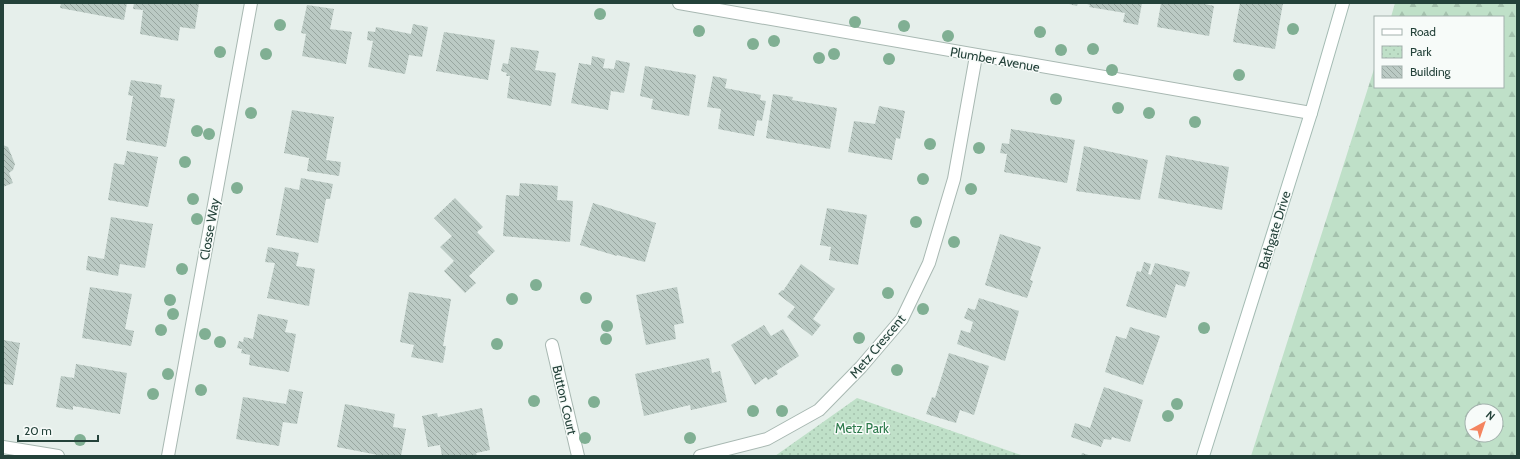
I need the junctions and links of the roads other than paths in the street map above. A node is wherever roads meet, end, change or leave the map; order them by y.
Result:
1 (251, 3) edge
2 (679, 3) edge
3 (1343, 3) edge
4 (976, 56) junction
5 (1311, 112) junction
6 (552, 345) dead end
7 (3, 447) edge
8 (58, 456) edge
9 (168, 456) edge
10 (578, 456) edge
11 (700, 456) edge
12 (1204, 456) edge

1 - 9 street, Closse Way
2 - 4 street, Plumber Avenue
3 - 5 street, Bathgate Drive
4 - 5 street, Plumber Avenue
4 - 11 street, Metz Crescent
5 - 12 street, Bathgate Drive
6 - 10 street, Button Court
7 - 8 street

